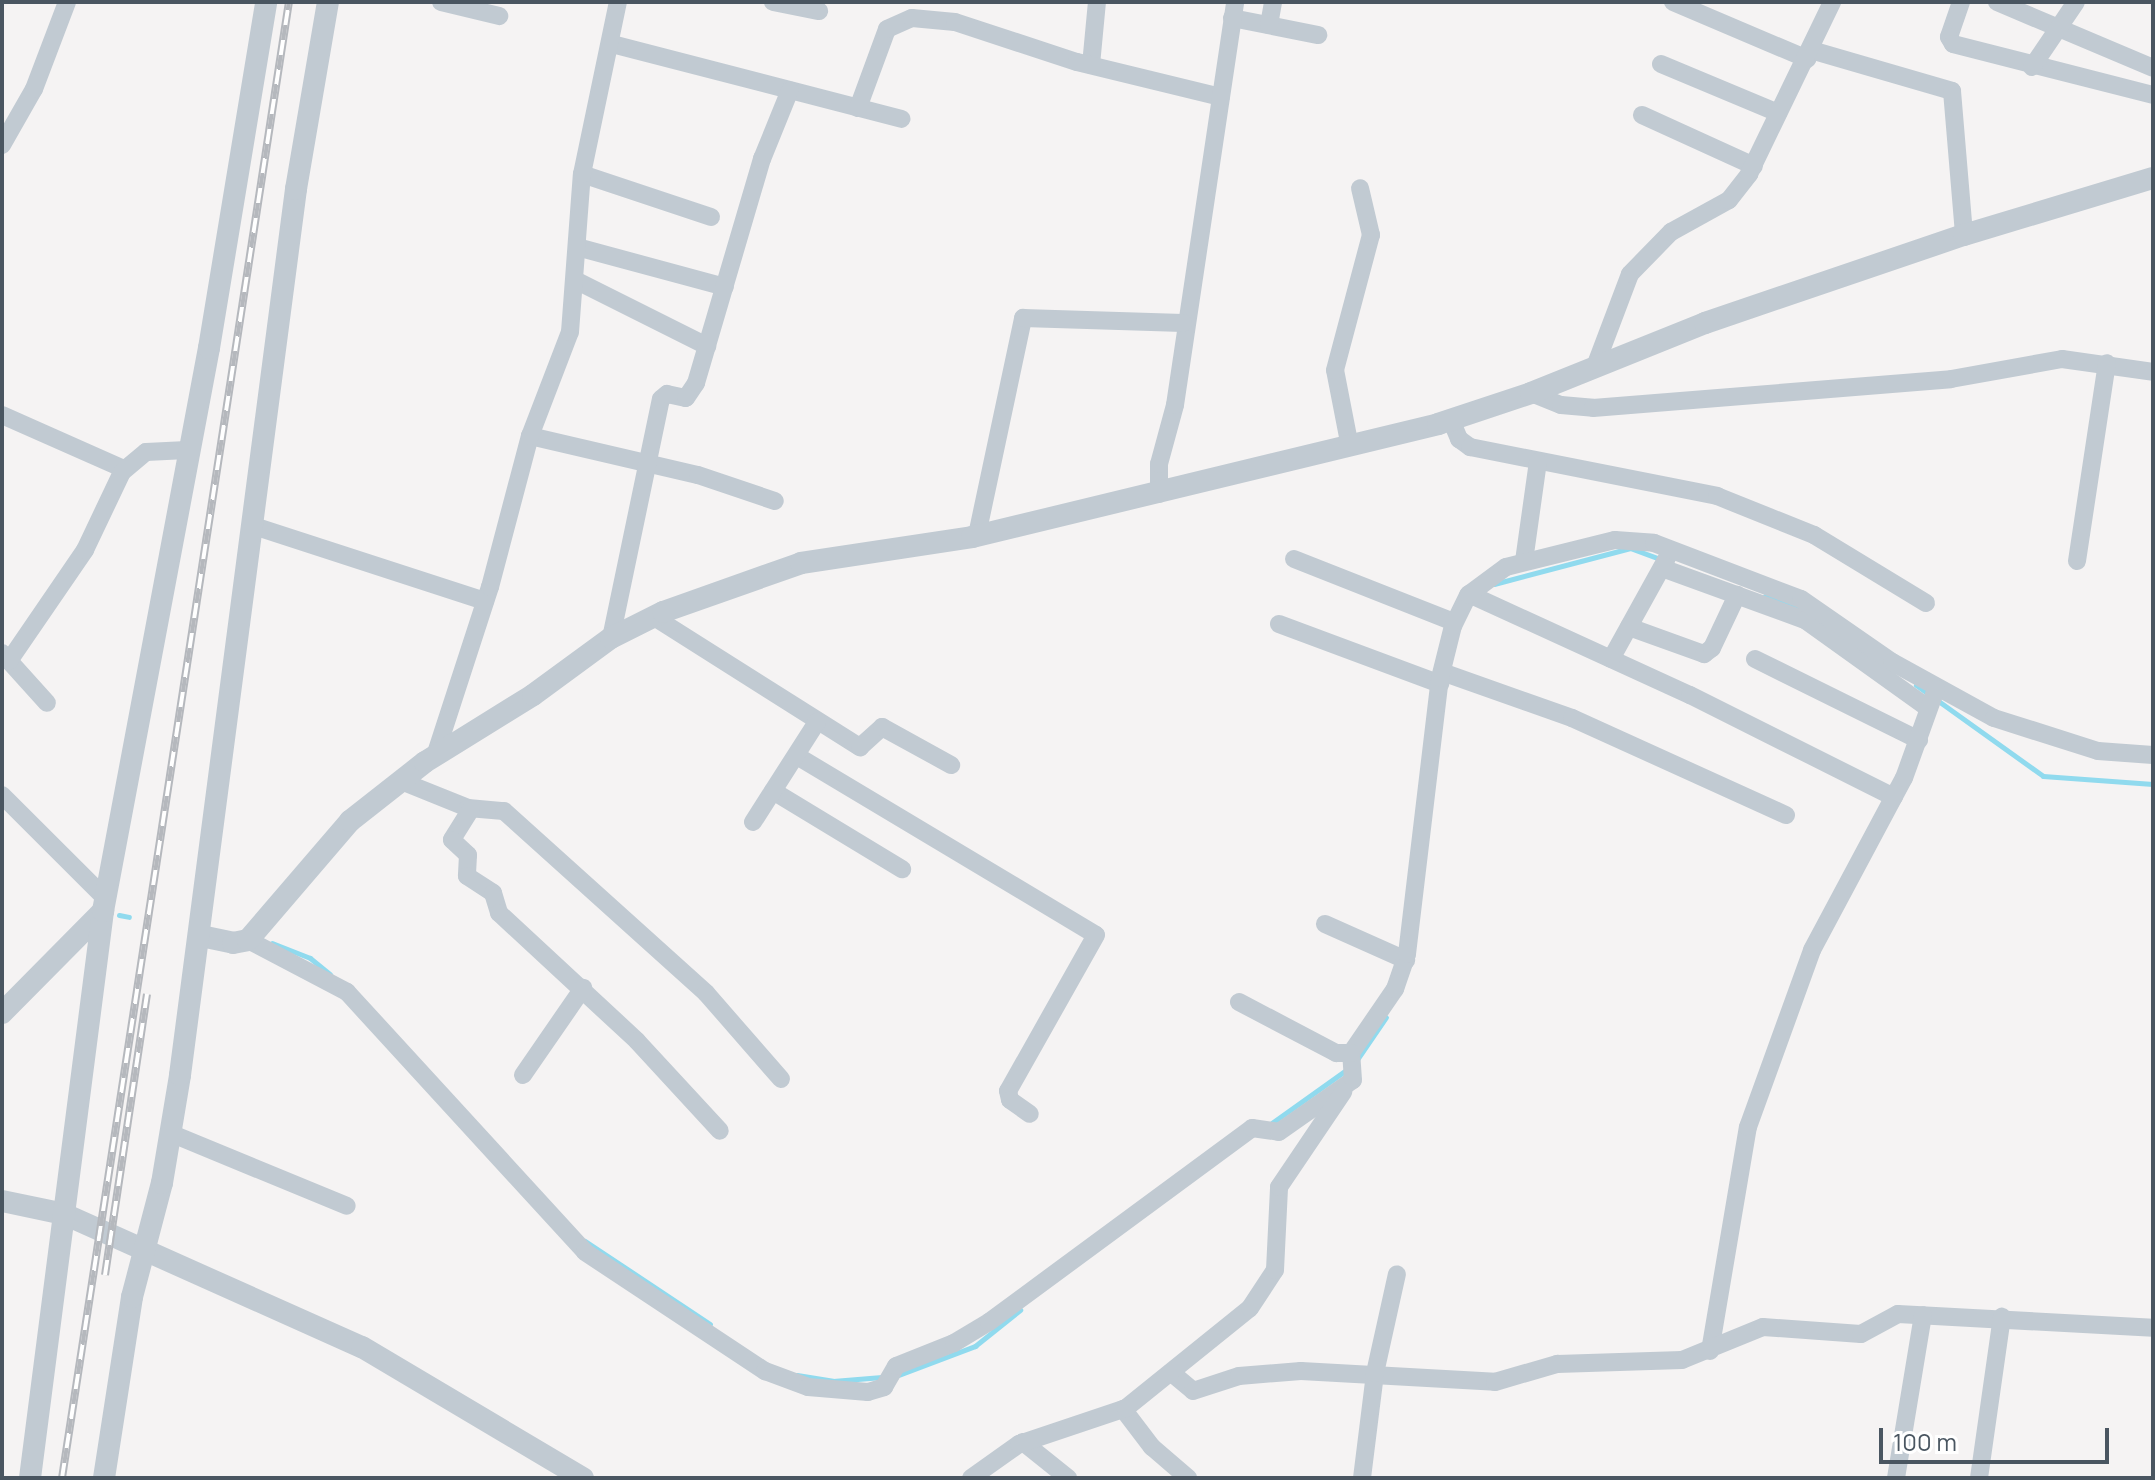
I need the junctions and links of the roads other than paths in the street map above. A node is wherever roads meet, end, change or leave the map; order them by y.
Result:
1 (67, 2) edge
2 (266, 2) edge
3 (328, 2) edge
4 (441, 2) edge
5 (618, 2) edge
6 (773, 2) edge
7 (1097, 2) edge
8 (1273, 2) edge
9 (1673, 2) edge
10 (1831, 2) edge
11 (1961, 2) edge
12 (1997, 2) edge
13 (2076, 2) edge
14 (1233, 10) edge
15 (819, 11) dead end
16 (499, 16) dead end
17 (2058, 24) junction
18 (1269, 25) junction
19 (1318, 35) dead end
20 (612, 44) junction
21 (1809, 54) junction
22 (1661, 64) dead end
23 (1091, 65) junction
24 (2032, 67) junction
25 (2153, 68) edge
26 (790, 90) junction
27 (2153, 95) edge
28 (1221, 97) junction
29 (858, 108) junction
30 (1778, 113) junction
31 (1642, 115) dead end
32 (901, 119) dead end
33 (2, 145) edge
34 (1754, 166) junction
35 (582, 174) junction
36 (2153, 178) edge
37 (1360, 188) dead end
38 (711, 217) dead end
39 (1964, 235) junction
40 (577, 247) junction
41 (575, 280) junction
42 (725, 287) junction
43 (1183, 323) junction
44 (707, 346) junction
45 (2107, 363) junction
46 (1596, 364) junction
47 (2153, 372) edge
48 (1531, 393) junction
49 (2, 415) edge
50 (1451, 420) junction
51 (530, 436) junction
52 (1350, 447) junction
53 (187, 450) junction
54 (1538, 462) junction
55 (649, 464) junction
56 (124, 469) junction
57 (1159, 494) junction
58 (775, 501) dead end
59 (254, 526) junction
60 (977, 535) junction
61 (1294, 559) dead end
62 (1666, 560) junction
63 (1524, 561) junction
64 (2077, 561) dead end
65 (1737, 595) junction
66 (1473, 596) junction
67 (485, 601) junction
68 (1926, 603) dead end
69 (654, 617) junction
70 (1454, 622) junction
71 (1279, 624) dead end
72 (1629, 627) junction
73 (611, 638) junction
74 (6, 657) edge
75 (1611, 659) junction
76 (1755, 659) dead end
77 (1446, 676) junction
78 (1933, 698) junction
79 (47, 703) dead end
80 (817, 722) junction
81 (1919, 740) junction
82 (2153, 755) edge
83 (435, 756) junction
84 (797, 756) junction
85 (951, 765) dead end
86 (401, 781) junction
87 (773, 791) junction
88 (2, 795) edge
89 (1894, 797) junction
90 (471, 809) junction
91 (1786, 815) dead end
92 (753, 822) dead end
93 (902, 869) dead end
94 (104, 904) junction
95 (1325, 924) dead end
96 (201, 936) junction
97 (248, 940) junction
98 (1406, 960) junction
99 (583, 988) junction
100 (1239, 1002) dead end
101 (2, 1013) edge
102 (1350, 1066) junction
103 (523, 1075) dead end
104 (781, 1079) dead end
105 (1030, 1114) dead end
106 (720, 1131) dead end
107 (170, 1133) junction
108 (2, 1201) edge
109 (347, 1206) dead end
110 (64, 1214) junction
111 (145, 1248) junction
112 (1397, 1274) dead end
113 (1923, 1315) junction
114 (2002, 1317) junction
115 (2153, 1328) edge
116 (1710, 1351) junction
117 (1375, 1373) junction
118 (1173, 1374) junction
119 (1123, 1409) junction
120 (1023, 1442) junction
121 (30, 1478) edge
122 (104, 1478) edge
123 (583, 1478) edge
124 (971, 1478) edge
125 (1068, 1478) edge
126 (1188, 1478) edge
127 (1362, 1478) edge
128 (1896, 1478) edge
129 (1979, 1478) edge

1 - 33 street
2 - 53 street
3 - 59 street
4 - 16 street
5 - 20 street
6 - 15 street
7 - 23 street
8 - 18 street
9 - 21 street
10 - 21 street
11 - 24 street
12 - 17 street
13 - 17 street
14 - 18 street
14 - 28 street
17 - 24 street
17 - 25 street
18 - 19 street
20 - 26 street
20 - 35 street
21 - 30 street
21 - 39 street
22 - 30 street
23 - 28 street
23 - 29 street
24 - 27 street
26 - 29 street
26 - 42 street
28 - 43 street
29 - 32 street
30 - 34 street
31 - 34 street
34 - 46 street
35 - 38 street
35 - 40 street
36 - 39 street
37 - 52 street
39 - 46 street
40 - 41 street
40 - 42 street
41 - 44 street
41 - 51 street
42 - 44 street
43 - 57 street
43 - 60 street
44 - 55 street
45 - 47 street
45 - 48 street
45 - 64 street
46 - 48 street
48 - 50 street
49 - 56 street
50 - 52 street
50 - 54 street
51 - 55 street
51 - 67 street
52 - 57 street
53 - 56 street
53 - 94 street
54 - 63 street
54 - 68 street
55 - 58 street
55 - 73 street
56 - 74 street
57 - 60 street
59 - 67 street
59 - 96 street
60 - 69 street
61 - 70 street
62 - 63 street
62 - 65 street
62 - 72 street
62 - 78 street
63 - 66 street
65 - 72 street
65 - 78 street
66 - 70 street
66 - 75 street
67 - 83 street
69 - 73 street
69 - 80 street
70 - 77 street
71 - 77 street
72 - 75 street
73 - 83 street
74 - 79 street
75 - 89 street
76 - 81 street
77 - 91 street
77 - 98 street
78 - 81 street
78 - 82 street
80 - 84 street
80 - 85 street
81 - 89 street
83 - 86 street
84 - 87 street
84 - 105 street
86 - 90 street
86 - 97 street
87 - 92 street
87 - 93 street
88 - 94 street
89 - 116 street
90 - 99 street
90 - 104 street
94 - 101 street
94 - 110 street
95 - 98 street
96 - 97 street
96 - 107 street
97 - 102 street
98 - 102 street
99 - 103 street
99 - 106 street
100 - 102 street
102 - 118 street
107 - 109 street
107 - 111 street
108 - 110 street
110 - 111 street
110 - 121 street
111 - 122 street
111 - 123 street
112 - 117 street
113 - 114 street
113 - 116 street
113 - 128 street
114 - 115 street
114 - 129 street
116 - 117 street
117 - 118 street
117 - 127 street
118 - 119 street
119 - 120 street
119 - 126 street
120 - 124 street
120 - 125 street

